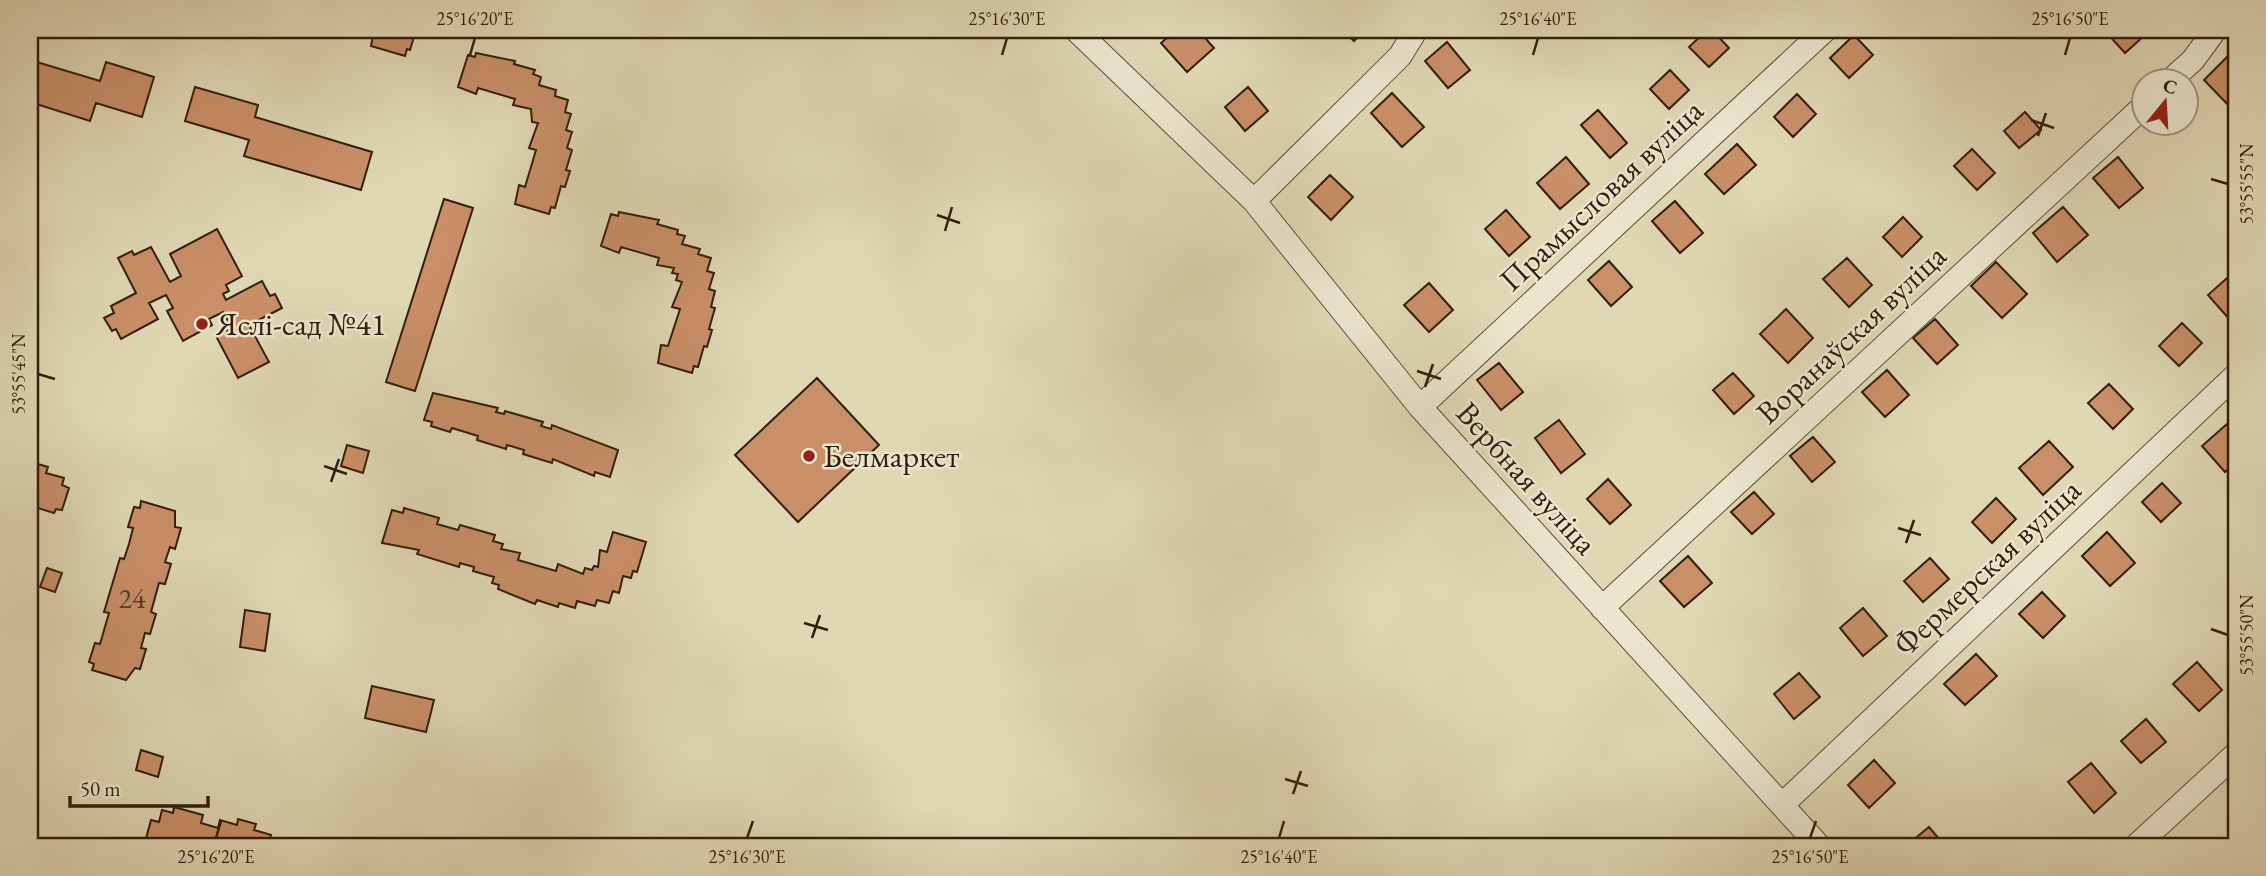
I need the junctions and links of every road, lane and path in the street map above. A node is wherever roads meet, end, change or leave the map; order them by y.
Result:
1 (1076, 30) edge
2 (1416, 30) edge
3 (1825, 30) edge
4 (2215, 30) edge
5 (2186, 66) edge
6 (2130, 119) edge
7 (1254, 201) junction
8 (2236, 374) edge
9 (1420, 407) junction
10 (1602, 608) junction
11 (2236, 754) edge
12 (1782, 806) junction
13 (1819, 846) edge
14 (2136, 846) edge

1 - 7 street, Вербная вуліца
2 - 7 street
3 - 9 street, Прамысловая вуліца
4 - 5 street
6 - 10 street, Воранаўская вуліца
7 - 9 street, Вербная вуліца
8 - 12 street, Фермерская вуліца
9 - 10 street, Вербная вуліца
10 - 12 street, Вербная вуліца
11 - 14 street
12 - 13 street, Вербная вуліца

